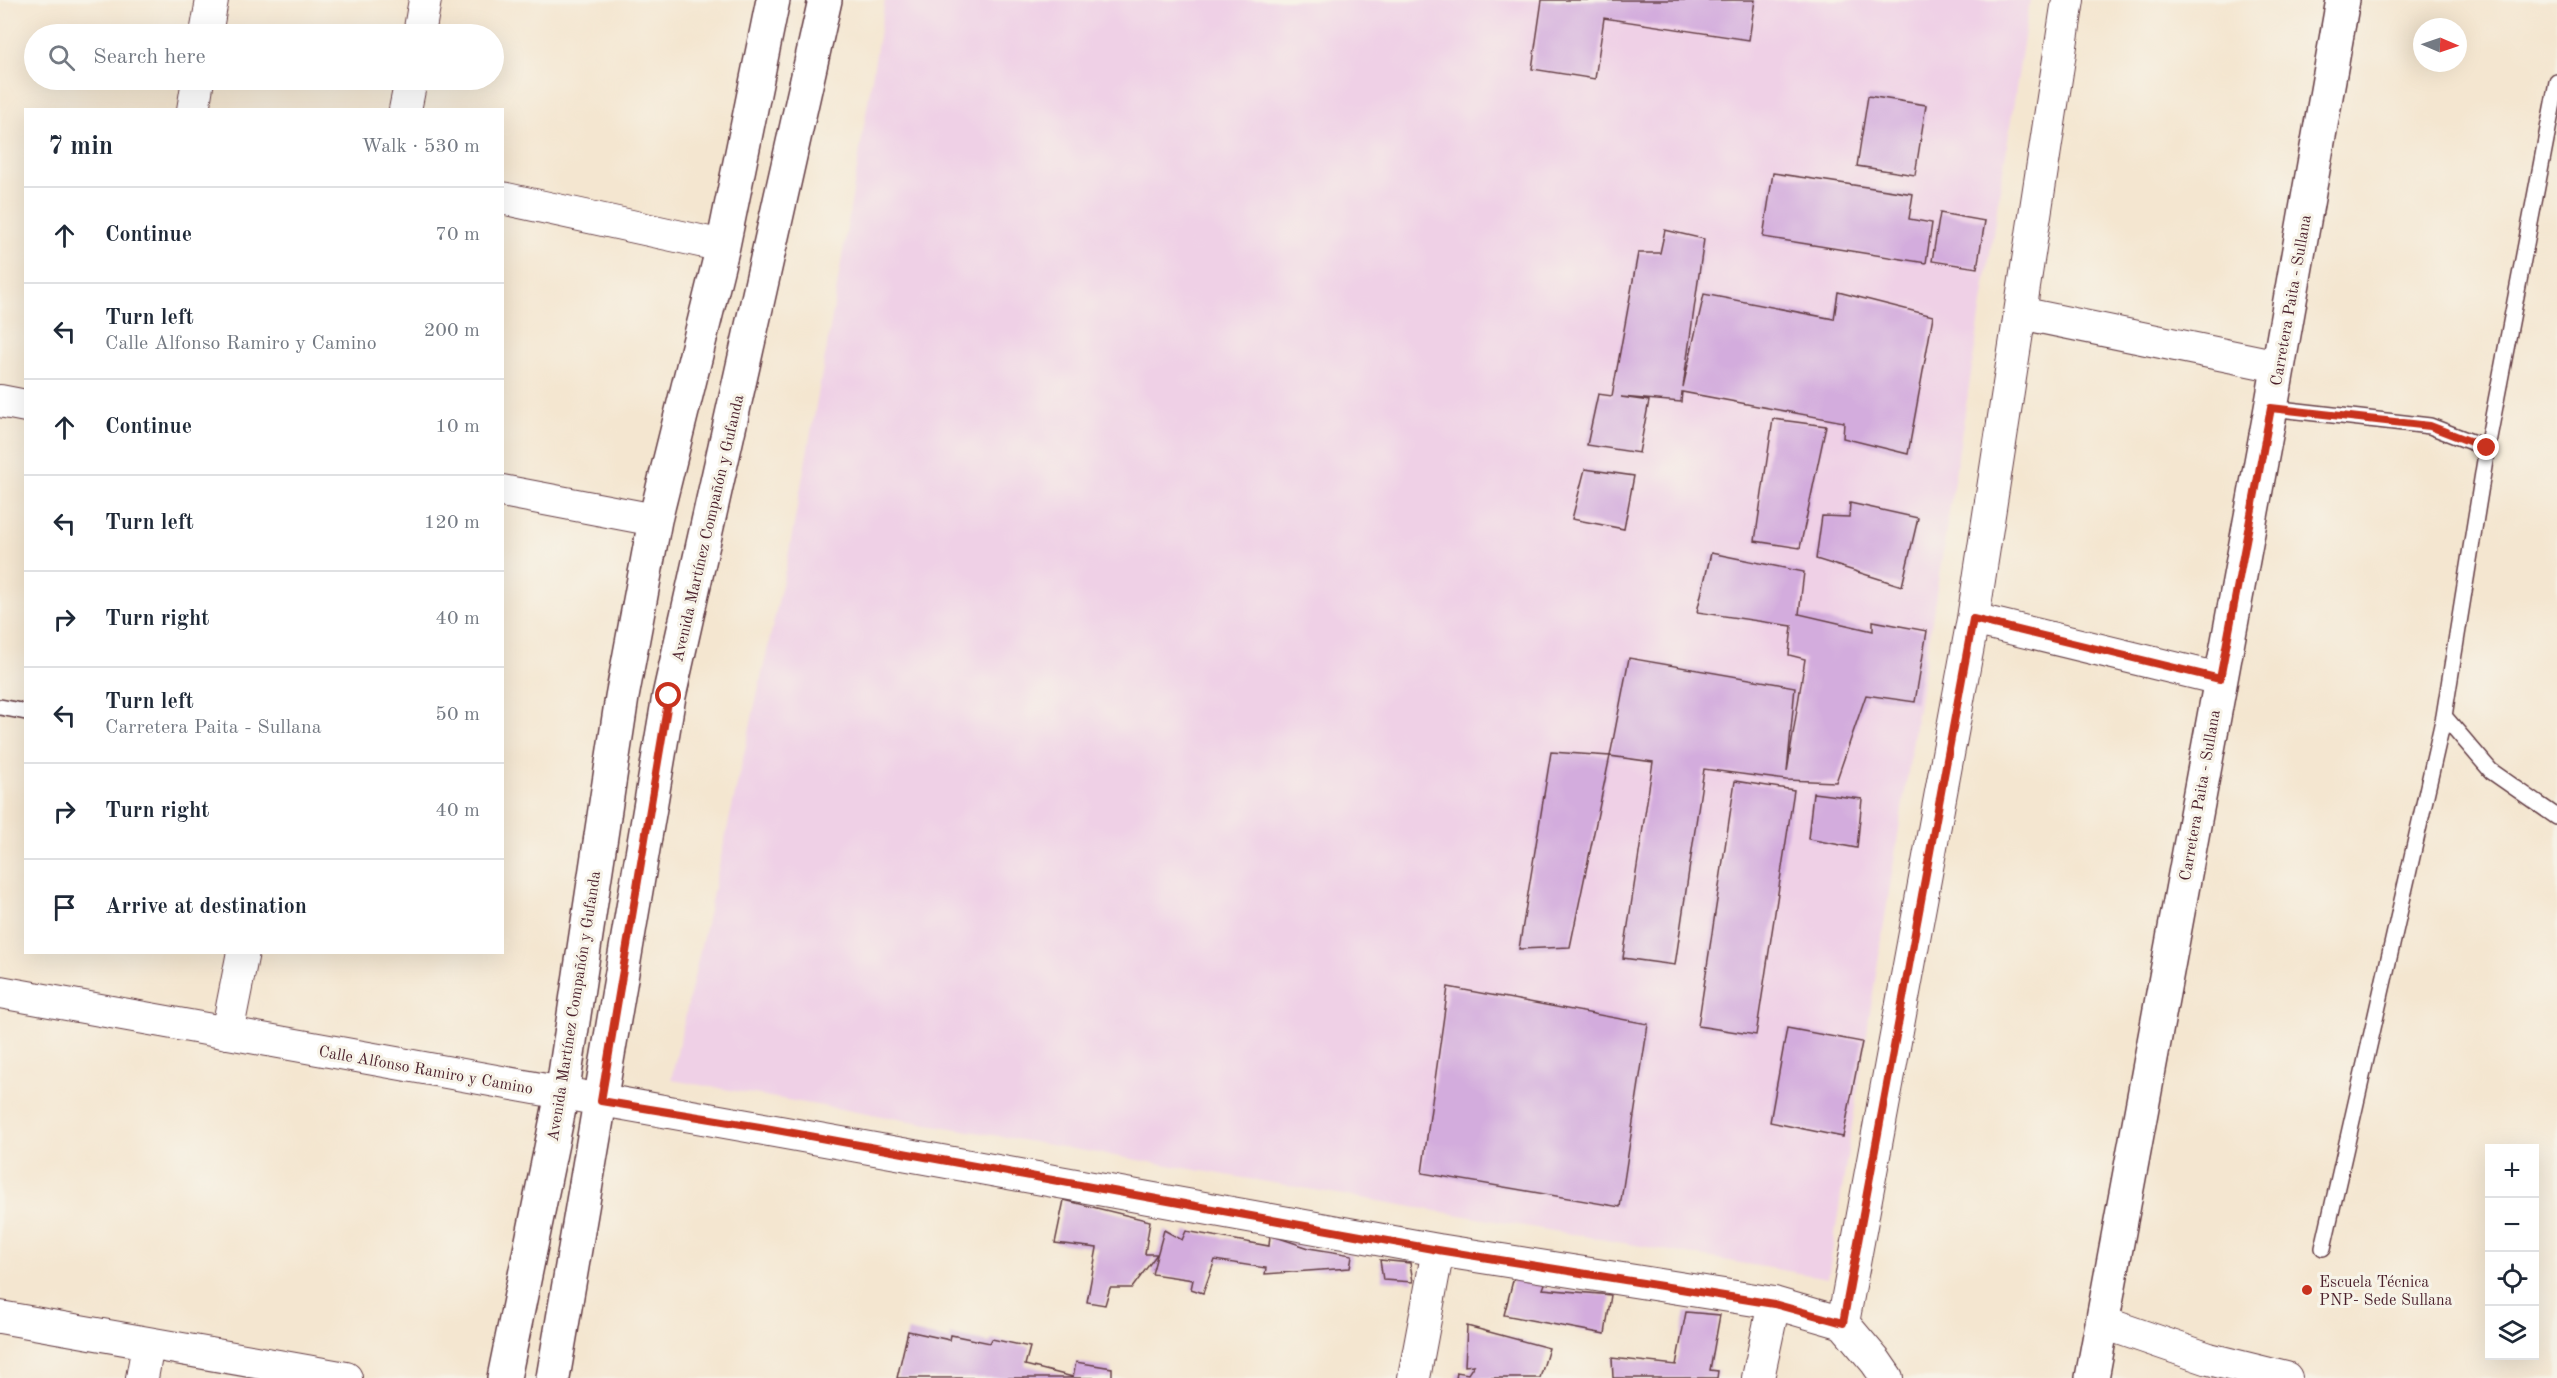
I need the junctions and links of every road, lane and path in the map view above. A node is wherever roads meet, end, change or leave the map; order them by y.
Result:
1 (212, 0) edge
2 (425, 0) edge
3 (773, 0) edge
4 (825, 0) edge
5 (2068, 0) edge
6 (2343, 0) edge
7 (208, 24) edge
8 (421, 24) edge
9 (2557, 82) edge
10 (196, 90) edge
11 (409, 90) edge
12 (193, 108) edge
13 (405, 108) edge
14 (504, 198) edge
15 (723, 246) junction
16 (2020, 313) junction
17 (2278, 366) junction
18 (0, 401) edge
19 (24, 406) edge
20 (2271, 408) junction
21 (2487, 448) junction
22 (504, 491) edge
23 (655, 520) junction
24 (1973, 619) junction
25 (2220, 679) junction
26 (0, 707) edge
27 (24, 712) edge
28 (2444, 716) junction
29 (2557, 817) edge
30 (243, 954) edge
31 (0, 992) edge
32 (227, 1033) junction
33 (562, 1094) junction
34 (601, 1101) junction
35 (2323, 1248) dead end
36 (1438, 1250) junction
37 (1774, 1304) junction
38 (0, 1317) edge
39 (1843, 1323) junction
40 (2104, 1323) junction
41 (148, 1345) junction
42 (142, 1378) edge
43 (346, 1378) edge
44 (504, 1378) edge
45 (553, 1378) edge
46 (1414, 1378) edge
47 (1758, 1378) edge
48 (1887, 1378) edge
49 (2092, 1378) edge
50 (2286, 1378) edge

1 - 7 street
2 - 8 street
3 - 15 street, Avenida Martínez Compañón y Gufanda
4 - 34 street, Avenida Martínez Compañón y Gufanda
5 - 16 street
6 - 17 street, Carretera Paita - Sullana
9 - 21 lane
10 - 12 street
11 - 13 street
14 - 15 street
15 - 23 street, Avenida Martínez Compañón y Gufanda
16 - 17 street
16 - 24 street
17 - 20 street, Carretera Paita - Sullana
18 - 19 street
20 - 21 lane
20 - 25 street, Carretera Paita - Sullana
21 - 28 lane
22 - 23 street
23 - 33 street, Avenida Martínez Compañón y Gufanda
24 - 25 street
24 - 39 street
25 - 40 street, Carretera Paita - Sullana
26 - 27 lane
28 - 29 lane
28 - 35 lane
30 - 32 street
31 - 32 street, Calle Alfonso Ramiro y Camino
32 - 33 street, Calle Alfonso Ramiro y Camino
33 - 34 street, Calle Alfonso Ramiro y Camino
33 - 44 street, Avenida Martínez Compañón y Gufanda
34 - 36 street, Calle Alfonso Ramiro y Camino
34 - 45 street, Avenida Martínez Compañón y Gufanda
36 - 37 street, Calle Alfonso Ramiro y Camino
36 - 46 street
37 - 39 street, Calle Alfonso Ramiro y Camino
37 - 47 street
38 - 41 street
39 - 48 street
40 - 49 street, Carretera Paita - Sullana
40 - 50 street
41 - 42 street
41 - 43 street

